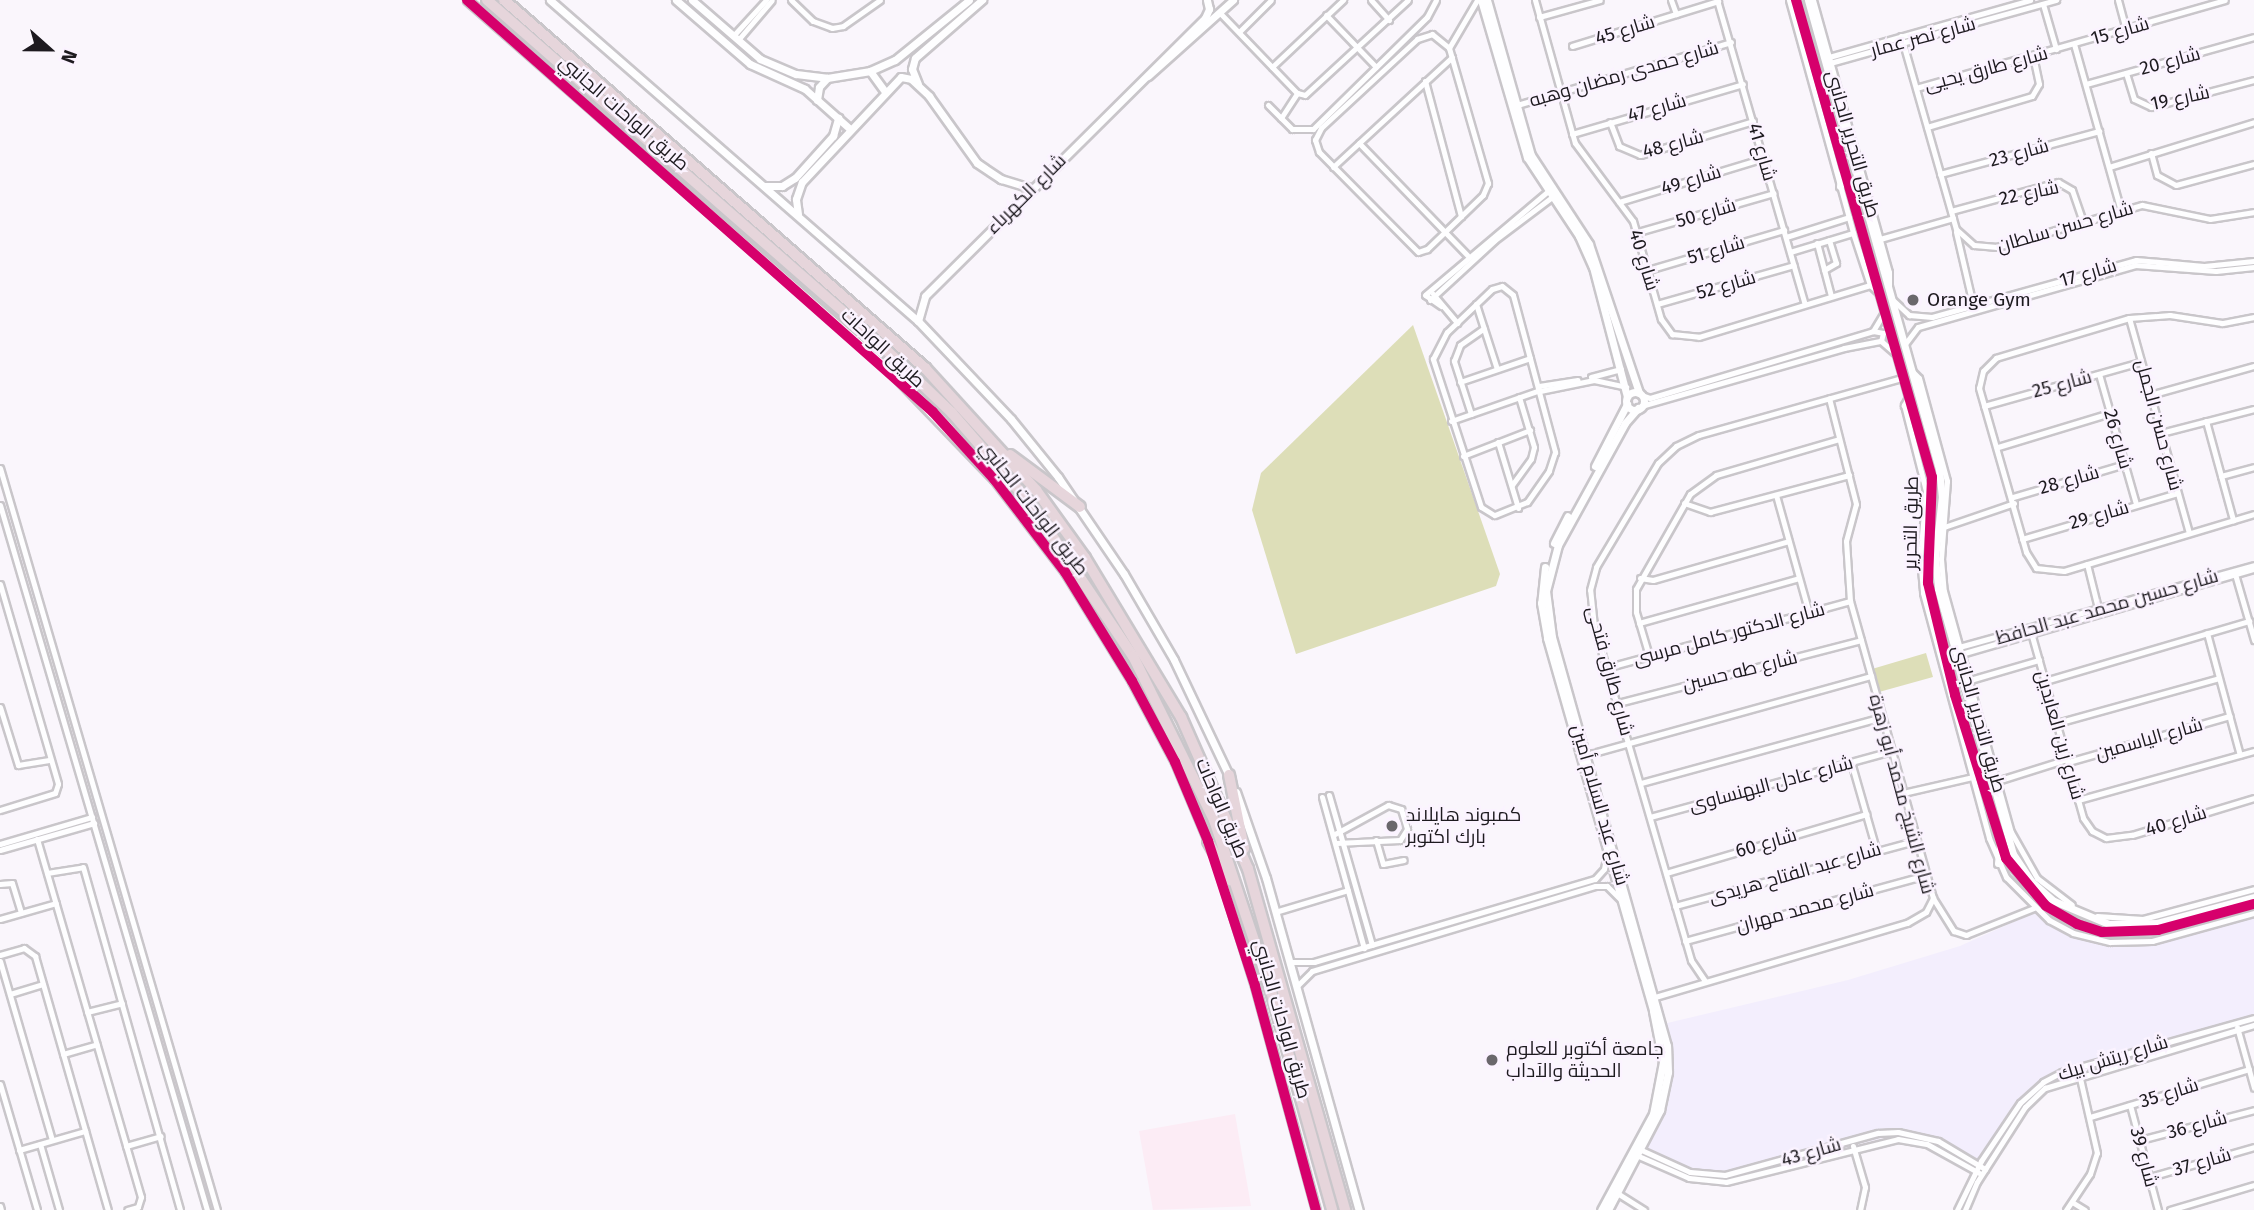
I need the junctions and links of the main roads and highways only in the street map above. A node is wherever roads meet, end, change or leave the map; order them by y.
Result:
1 (487, 0) edge
2 (504, 0) edge
3 (1001, 449) junction
4 (1080, 507) road end
5 (1229, 775) road end
6 (1208, 841) road end
7 (1248, 869) junction
8 (1238, 884) junction
9 (1310, 1084) junction
10 (1297, 1086) junction
11 (1315, 1102) junction
12 (1303, 1107) junction
13 (1332, 1210) edge
14 (1345, 1210) edge

1 - 8 highway, طريق الواحات
2 - 3 highway, طريق الواحات
3 - 4 highway
3 - 7 highway, طريق الواحات
5 - 7 highway
6 - 8 highway
7 - 9 highway, طريق الواحات
8 - 10 highway, طريق الواحات
9 - 10 highway
9 - 11 highway, طريق الواحات
10 - 12 highway, طريق الواحات
11 - 12 highway
11 - 14 highway, طريق الواحات
12 - 13 highway, طريق الواحات

